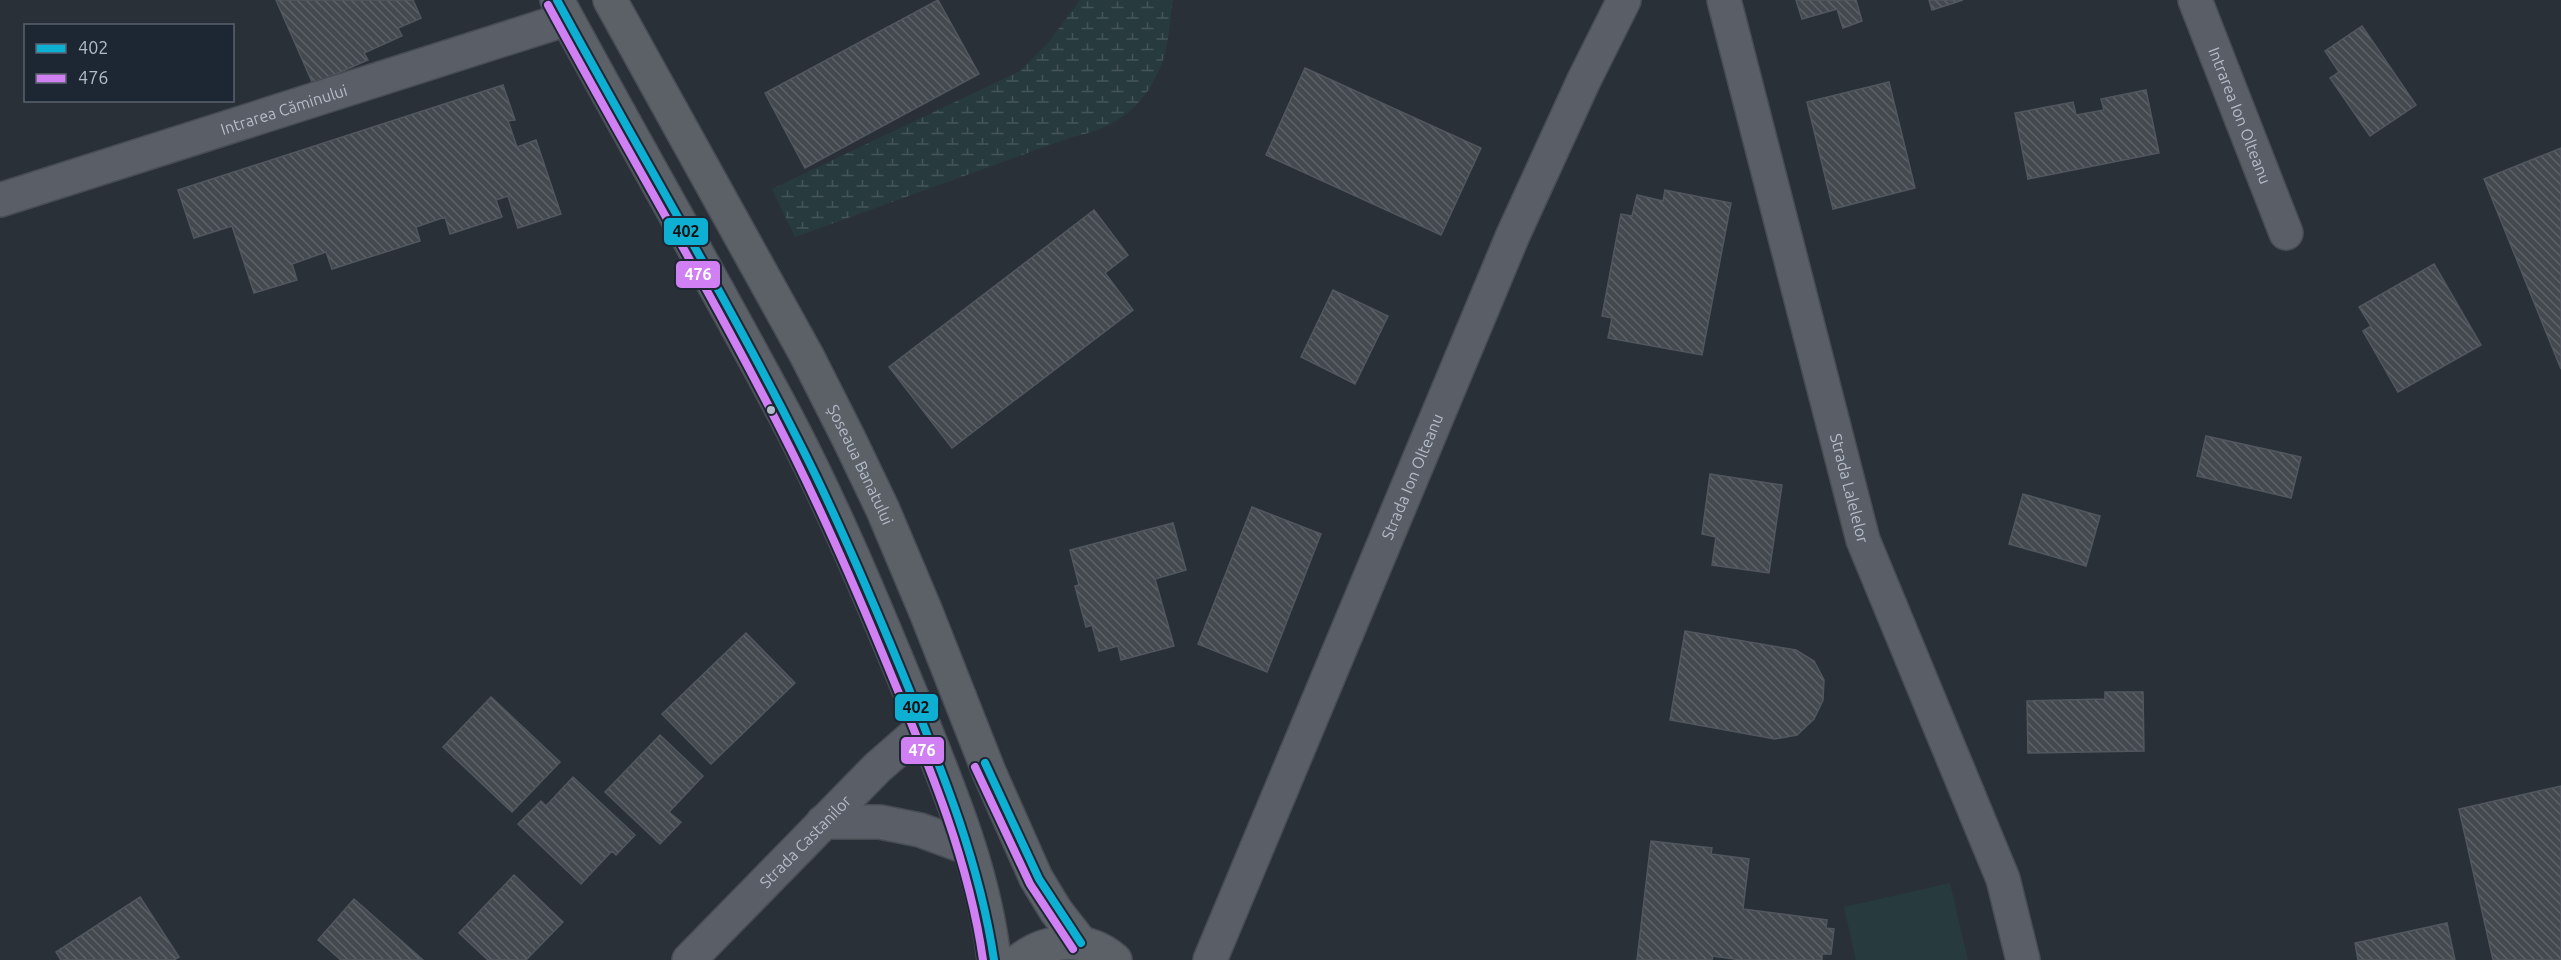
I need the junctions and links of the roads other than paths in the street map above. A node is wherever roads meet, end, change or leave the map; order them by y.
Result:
1 (610, 0) edge
2 (1624, 0) edge
3 (1724, 0) edge
4 (2195, 0) edge
5 (562, 9) edge
6 (0, 200) edge
7 (2286, 233) dead end
8 (924, 727) junction
9 (823, 822) junction
10 (969, 848) junction
11 (1108, 954) edge
12 (689, 960) edge
13 (994, 960) edge
14 (1020, 960) edge
15 (1210, 960) edge
16 (2023, 960) edge

1 - 11 main road, Șoseaua Banatului
2 - 15 street, Strada Ion Olteanu
3 - 16 street, Strada Lalelelor
4 - 7 street, Intrarea Ion Olteanu
5 - 6 street, Intrarea Căminului
5 - 8 main road
8 - 9 street, Strada Castanilor
8 - 10 main road
9 - 10 street
9 - 12 street, Strada Castanilor
10 - 13 main road
11 - 14 main road

